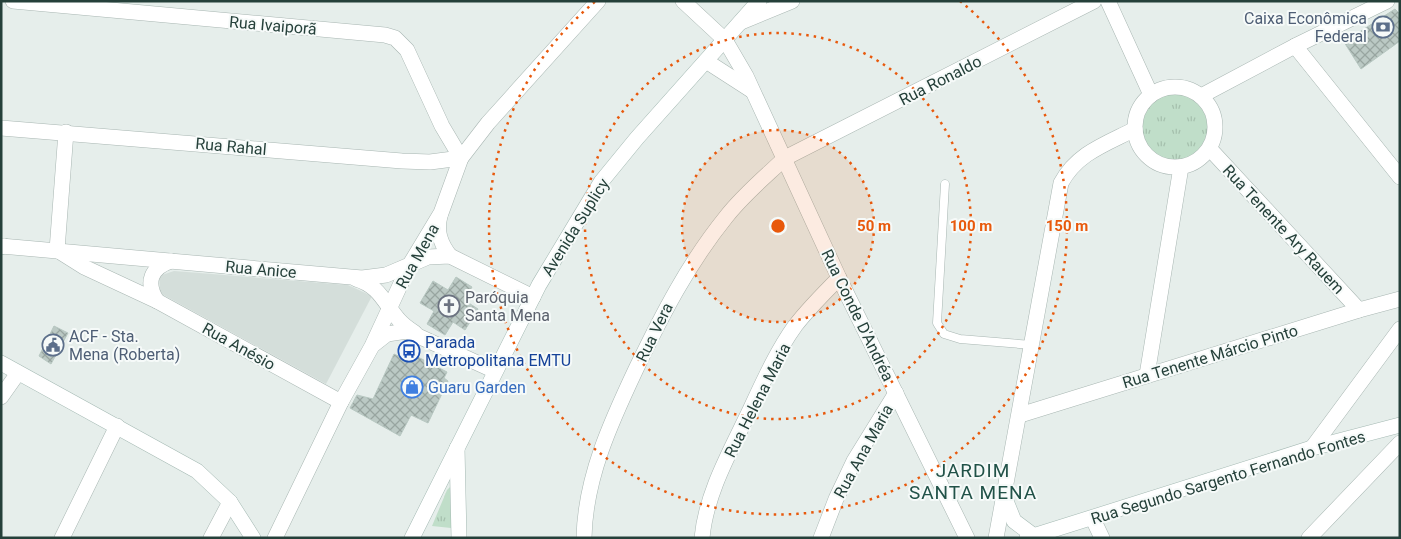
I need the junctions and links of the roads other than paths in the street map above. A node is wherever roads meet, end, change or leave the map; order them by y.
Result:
1 (13, 1) edge
2 (598, 1) edge
3 (683, 1) edge
4 (759, 1) edge
5 (792, 1) edge
6 (1094, 1) edge
7 (1108, 1) edge
8 (1386, 1) edge
9 (741, 22) junction
10 (725, 40) junction
11 (1295, 46) junction
12 (706, 61) junction
13 (752, 91) junction
14 (1151, 95) junction
15 (1201, 96) junction
16 (1, 128) edge
17 (1135, 129) junction
18 (66, 132) junction
19 (1210, 149) junction
20 (461, 158) junction
21 (785, 158) junction
22 (1181, 167) junction
23 (1400, 177) edge
24 (944, 184) dead end
25 (441, 213) junction
26 (2, 247) edge
27 (58, 250) junction
28 (450, 256) junction
29 (173, 261) junction
30 (409, 266) junction
31 (350, 277) junction
32 (839, 278) junction
33 (533, 297) junction
34 (1400, 300) edge
35 (157, 301) junction
36 (390, 307) junction
37 (1359, 310) junction
38 (1400, 329) edge
39 (417, 334) junction
40 (1032, 345) junction
41 (372, 346) junction
42 (1, 363) edge
43 (495, 371) junction
44 (18, 373) junction
45 (1147, 376) junction
46 (896, 393) junction
47 (1, 397) edge
48 (341, 402) junction
49 (1020, 415) junction
50 (118, 426) junction
51 (1395, 426) edge
52 (457, 448) junction
53 (1312, 448) junction
54 (1395, 448) edge
55 (1004, 496) junction
56 (230, 502) junction
57 (1093, 519) junction
58 (1031, 537) edge
59 (62, 538) edge
60 (210, 538) edge
61 (253, 538) edge
62 (275, 538) edge
63 (412, 538) edge
64 (460, 538) edge
65 (584, 538) edge
66 (702, 538) edge
67 (821, 538) edge
68 (967, 538) edge
69 (996, 538) edge
70 (1102, 538) edge
71 (1309, 538) edge

1 - 20 street, Rua Ivaiporã
2 - 20 street, Rua Mena
3 - 10 street, Rua Conde D'Andréa
4 - 9 street, Avenida Suplicy
5 - 9 street
6 - 21 street, Rua Ronaldo
7 - 14 street
8 - 11 street
9 - 10 street, Avenida Suplicy
10 - 12 street, Avenida Suplicy
10 - 13 street, Rua Conde D'Andréa
11 - 15 street
11 - 23 street
12 - 13 street
12 - 33 street, Avenida Suplicy
13 - 21 street, Rua Conde D'Andréa
14 - 15 street
14 - 17 street
15 - 19 street
16 - 18 street, Rua Rahal
17 - 22 street
17 - 40 street
18 - 20 street, Rua Rahal
18 - 27 street
19 - 22 street
19 - 37 street, Rua Tenente Ary Rauem
20 - 25 street, Rua Mena
21 - 32 street, Rua Conde D'Andréa
21 - 65 street, Rua Vera
22 - 45 street
24 - 40 lane
25 - 28 street
25 - 30 street, Rua Mena
26 - 27 street, Rua Anice
27 - 29 street, Rua Anice
27 - 35 street, Rua Anésio
28 - 30 street, Rua Anice
28 - 33 street
29 - 31 street, Rua Anice
29 - 35 street
30 - 31 street, Rua Anice
30 - 36 street, Rua Mena
31 - 36 street, Rua Anice
32 - 46 street, Rua Conde D'Andréa
32 - 66 street, Rua Helena Maria
33 - 43 street, Avenida Suplicy
34 - 37 street, Rua Tenente Márcio Pinto
35 - 48 street, Rua Anésio
36 - 39 street, Rua Anice
36 - 41 street, Rua Mena
37 - 45 street, Rua Tenente Márcio Pinto
38 - 53 street
39 - 41 street
39 - 43 street
40 - 49 street
41 - 48 street, Rua Mena
42 - 44 street
43 - 52 street, Avenida Suplicy
44 - 47 street
44 - 50 street
45 - 49 street, Rua Tenente Márcio Pinto
46 - 67 street, Rua Ana Maria
46 - 68 street, Rua Conde D'Andréa
48 - 62 street, Rua Mena
49 - 55 street
50 - 56 street
50 - 59 street
51 - 53 street, Rua Segundo Sargento Fernando Fontes
51 - 54 street
52 - 63 street, Avenida Suplicy
52 - 64 street
53 - 57 street, Rua Segundo Sargento Fernando Fontes
54 - 71 street
55 - 58 street
55 - 69 street
56 - 60 street
56 - 61 street
57 - 58 street, Rua Segundo Sargento Fernando Fontes
57 - 70 street

